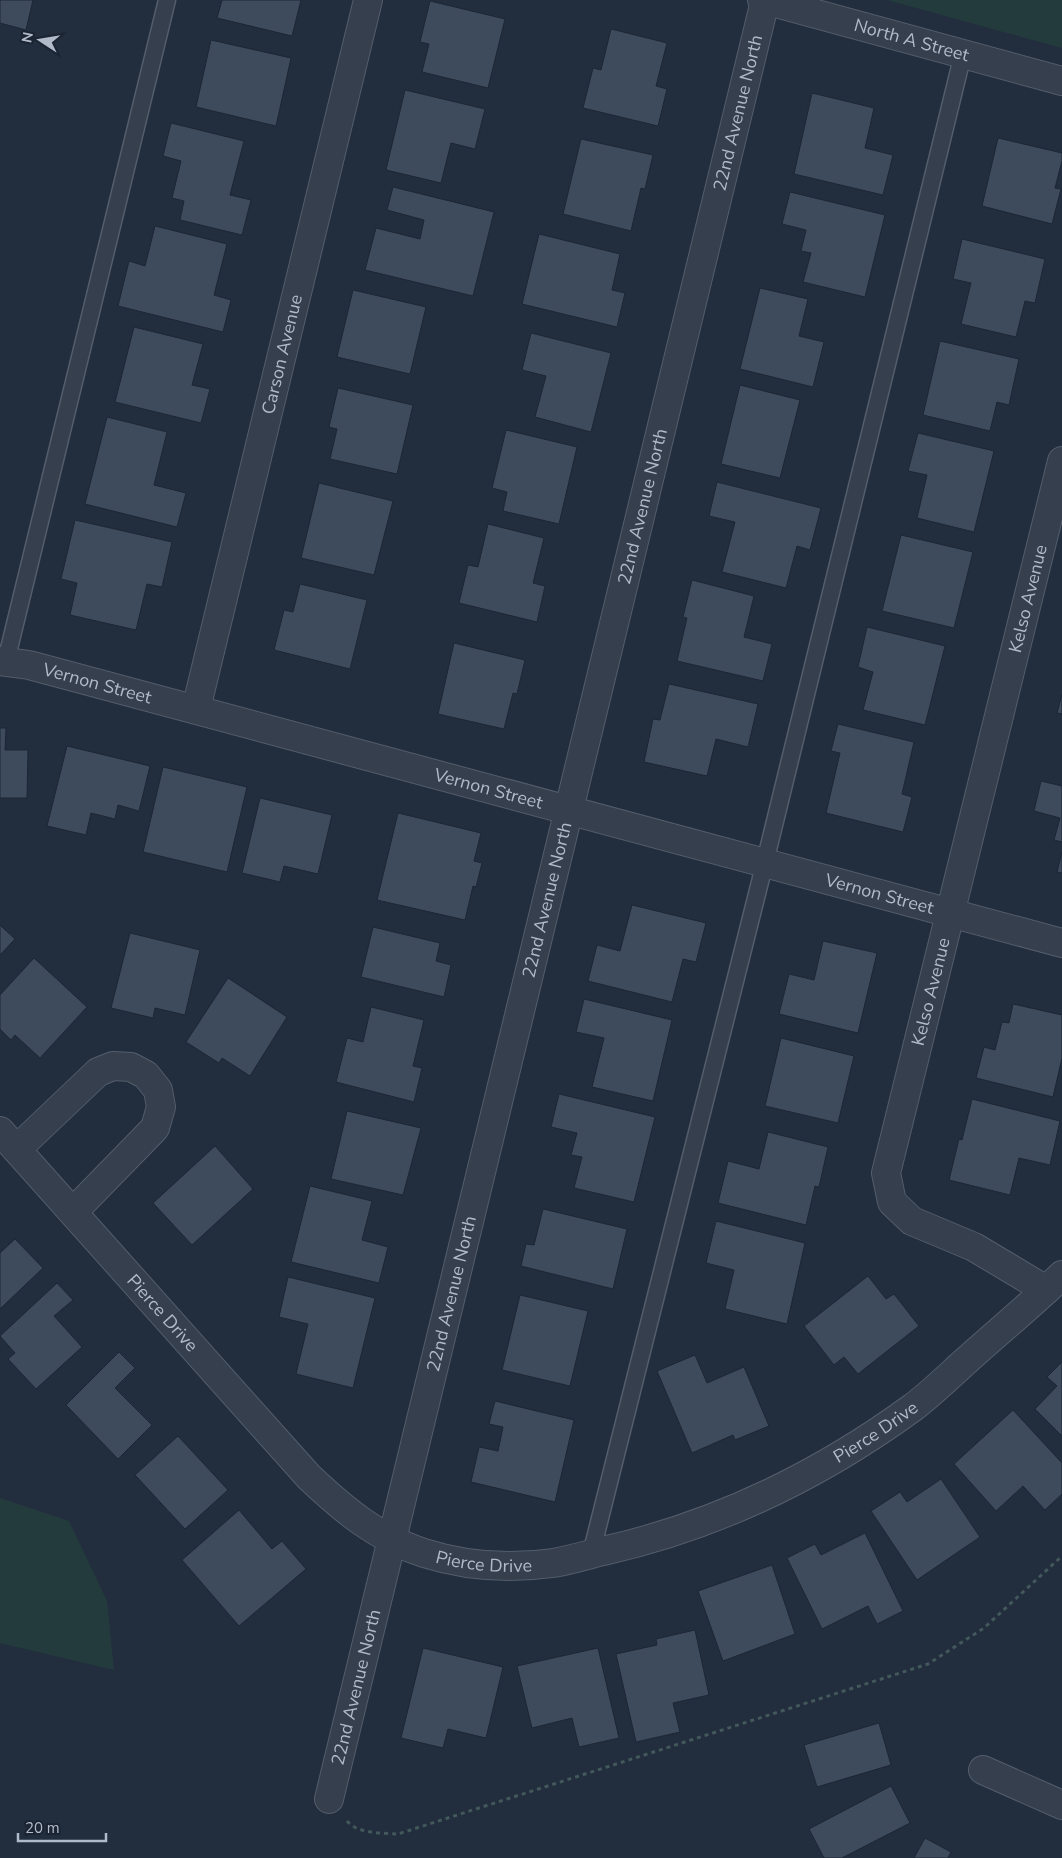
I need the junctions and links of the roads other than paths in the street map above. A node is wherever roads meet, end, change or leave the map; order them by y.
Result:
1 (167, 0) edge
2 (368, 0) edge
3 (764, 0) edge
4 (963, 54) junction
5 (1062, 81) edge
6 (1062, 461) edge
7 (3, 661) edge
8 (196, 709) junction
9 (569, 810) junction
10 (765, 862) junction
11 (950, 912) junction
12 (1062, 942) edge
13 (8, 1140) edge
14 (73, 1212) junction
15 (1054, 1283) edge
16 (392, 1539) junction
17 (592, 1554) junction
18 (983, 1770) dead end
19 (328, 1799) road end
20 (1062, 1805) edge

1 - 7 lane
2 - 8 street, Carson Avenue
3 - 4 street, North A Street
3 - 9 street, 22nd Avenue North
4 - 5 street, North A Street
4 - 10 lane
6 - 11 street, Kelso Avenue
7 - 8 street, Vernon Street
8 - 9 street, Vernon Street
9 - 10 street, Vernon Street
9 - 16 street, 22nd Avenue North
10 - 11 street, Vernon Street
10 - 17 lane
11 - 12 street, Vernon Street
11 - 15 street, Kelso Avenue
13 - 14 street, Pierce Drive
13 - 14 street
14 - 16 street, Pierce Drive
15 - 17 street, Pierce Drive
16 - 17 street, Pierce Drive
16 - 19 street, 22nd Avenue North
18 - 20 street

